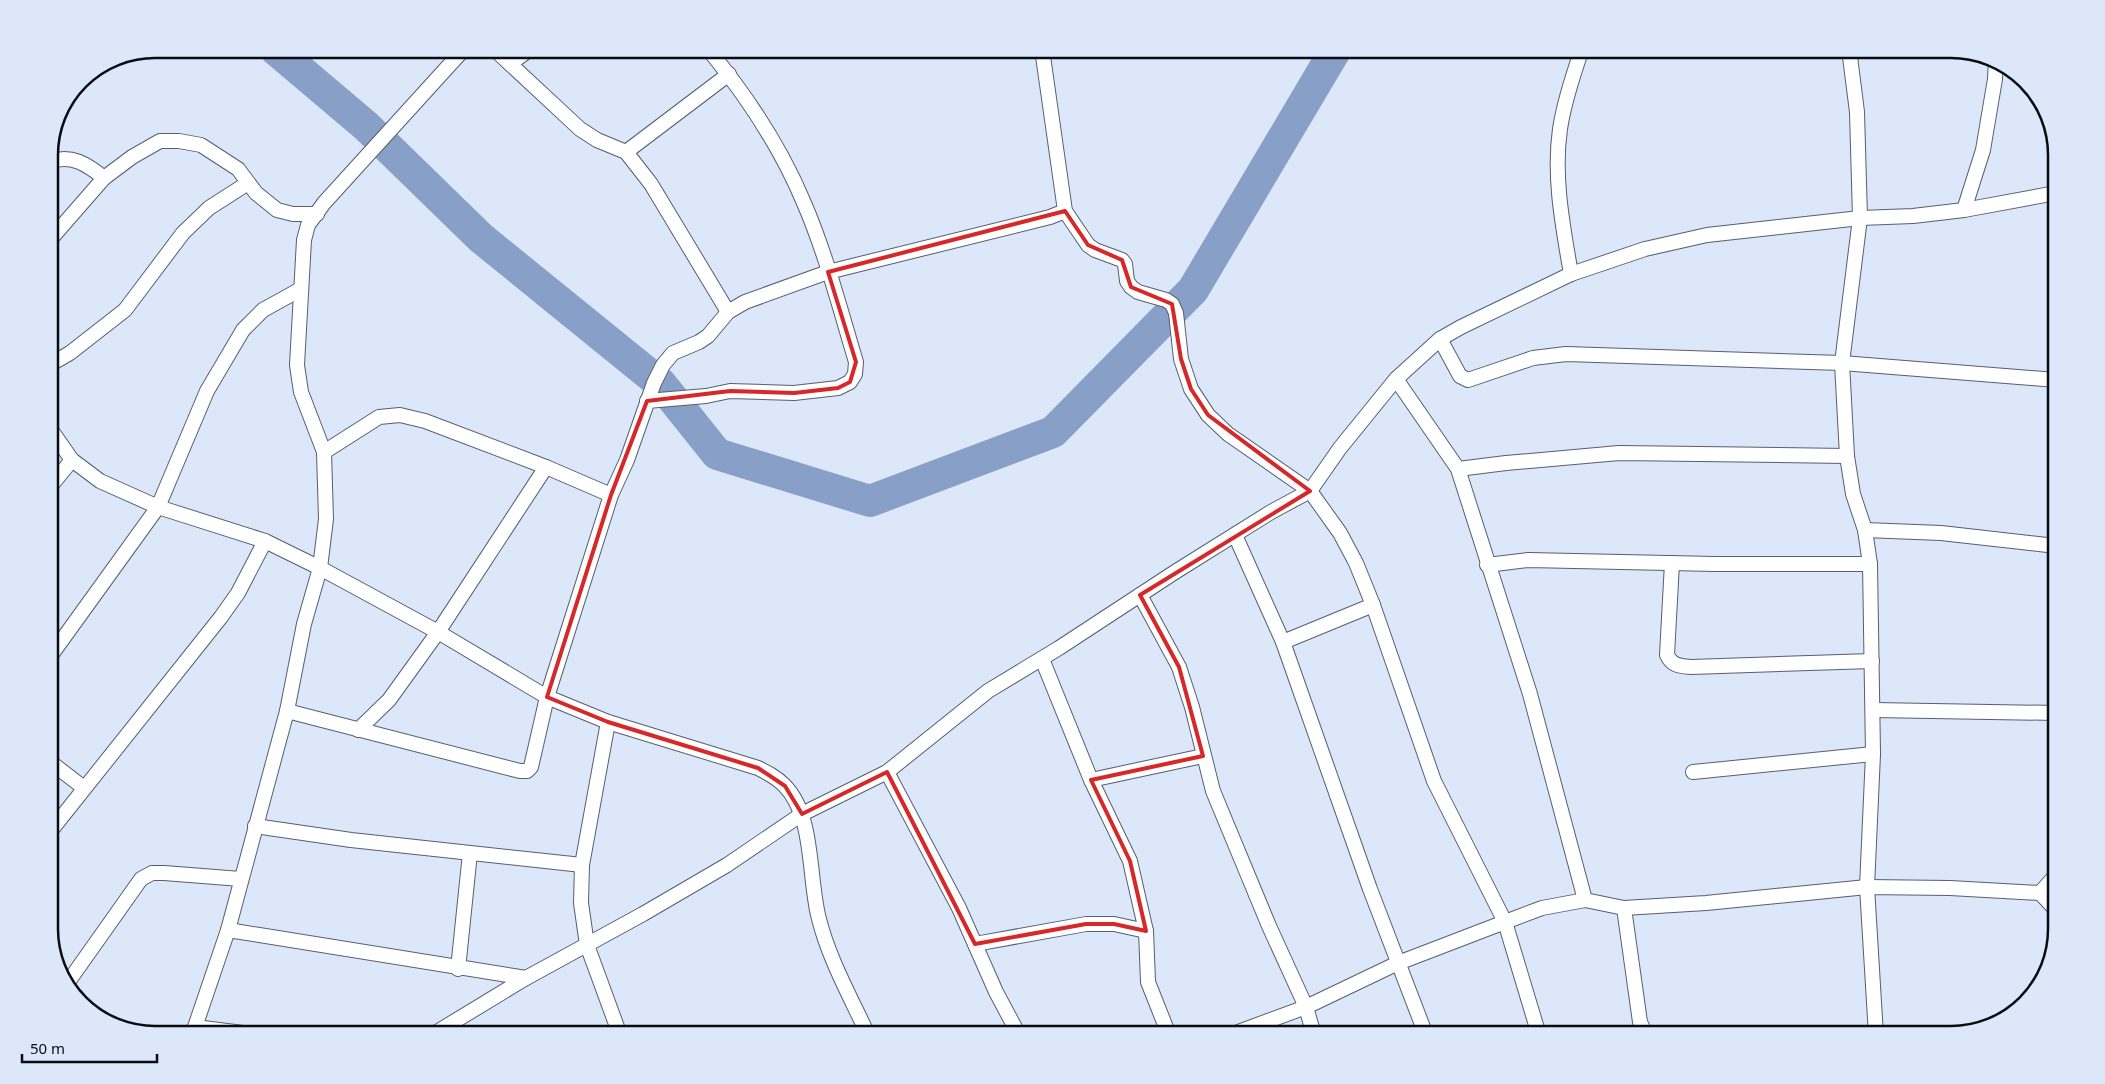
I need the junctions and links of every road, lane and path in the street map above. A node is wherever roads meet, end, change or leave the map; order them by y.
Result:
1 (456, 58) edge
2 (504, 58) edge
3 (518, 58) edge
4 (716, 58) edge
5 (1043, 58) edge
6 (1579, 58) edge
7 (1850, 58) edge
8 (510, 64) junction
9 (1996, 69) edge
10 (729, 74) junction
11 (626, 152) junction
12 (58, 161) edge
13 (104, 178) junction
14 (248, 183) junction
15 (2047, 195) edge
16 (1964, 210) junction
17 (1065, 211) junction
18 (317, 214) junction
19 (1860, 218) junction
20 (58, 231) edge
21 (828, 272) junction
22 (1571, 274) junction
23 (301, 289) junction
24 (728, 312) junction
25 (1440, 339) junction
26 (58, 360) edge
27 (1842, 363) junction
28 (1396, 379) junction
29 (2047, 379) edge
30 (647, 401) junction
31 (58, 439) edge
32 (324, 452) junction
33 (1847, 456) junction
34 (72, 460) junction
35 (546, 467) junction
36 (1458, 469) junction
37 (58, 477) edge
38 (1310, 491) junction
39 (611, 495) junction
40 (158, 507) junction
41 (1866, 530) junction
42 (1235, 535) junction
43 (266, 541) junction
44 (2048, 545) edge
45 (1672, 563) junction
46 (1870, 564) junction
47 (1487, 565) junction
48 (320, 568) junction
49 (1140, 595) junction
50 (1373, 605) junction
51 (438, 632) junction
52 (1283, 642) junction
53 (58, 646) edge
54 (1042, 659) junction
55 (1872, 661) junction
56 (547, 697) junction
57 (1873, 710) junction
58 (287, 711) junction
59 (2048, 713) edge
60 (608, 722) junction
61 (358, 730) junction
62 (1873, 754) junction
63 (1203, 756) junction
64 (58, 768) edge
65 (887, 772) junction
66 (1693, 772) dead end
67 (1091, 780) junction
68 (84, 788) junction
69 (802, 814) junction
70 (58, 821) edge
71 (255, 826) junction
72 (470, 852) junction
73 (582, 865) junction
74 (241, 878) junction
75 (2048, 884) edge
76 (1867, 887) junction
77 (2040, 893) junction
78 (1585, 900) junction
79 (2048, 901) edge
80 (1624, 908) junction
81 (1505, 922) junction
82 (228, 930) junction
83 (1146, 931) junction
84 (975, 944) junction
85 (587, 945) junction
86 (1398, 963) junction
87 (458, 969) junction
88 (71, 978) edge
89 (526, 978) junction
90 (1306, 1007) junction
91 (194, 1026) edge
92 (447, 1026) edge
93 (617, 1026) edge
94 (864, 1026) edge
95 (1014, 1026) edge
96 (1166, 1026) edge
97 (1254, 1026) edge
98 (1311, 1026) edge
99 (1422, 1026) edge
100 (1536, 1026) edge
101 (1642, 1026) edge
102 (1875, 1026) edge

1 - 18 street
2 - 8 street
3 - 8 street
4 - 10 street
5 - 17 street
6 - 22 street
7 - 19 street
8 - 11 street
9 - 16 street
10 - 11 street
10 - 21 street
11 - 24 street
12 - 13 street
13 - 14 street
13 - 20 street
14 - 18 street
14 - 26 street
15 - 16 street
16 - 19 street
17 - 21 street
17 - 38 street
18 - 23 street
19 - 22 street
19 - 27 street
21 - 24 street
21 - 30 street
22 - 25 street
23 - 32 street
23 - 40 street
24 - 30 street
25 - 27 street
25 - 28 street
27 - 29 street
27 - 33 street
28 - 36 street
28 - 38 street
30 - 39 street
31 - 34 street
32 - 35 street
32 - 48 street
33 - 36 street
33 - 41 street
34 - 37 street
34 - 40 street
35 - 39 street
35 - 51 street
36 - 47 street
38 - 42 street
38 - 50 street
39 - 56 street
40 - 43 street
40 - 53 street
41 - 44 street
41 - 46 street
42 - 49 street
42 - 52 street
43 - 48 street
43 - 68 street
45 - 46 street
45 - 47 street
45 - 55 street
46 - 55 street
47 - 78 street
48 - 51 street
48 - 58 street
49 - 54 street
49 - 63 street
50 - 52 street
50 - 81 street
51 - 56 street
51 - 61 street
52 - 86 street
54 - 65 street
54 - 67 street
55 - 57 street
56 - 60 street
56 - 61 street
57 - 59 street
57 - 62 street
58 - 61 street
58 - 71 street
60 - 69 street
60 - 73 street
62 - 66 street
62 - 76 street
63 - 67 street
63 - 90 street
64 - 68 street
65 - 69 street
65 - 84 street
67 - 83 street
68 - 70 street
69 - 85 street
69 - 94 street
71 - 72 street
71 - 74 street
72 - 73 street
72 - 87 street
73 - 85 street
74 - 82 street
74 - 88 street
75 - 77 street
76 - 77 street
76 - 80 street
76 - 102 street
77 - 79 street
78 - 80 street
78 - 81 street
80 - 101 street
81 - 86 street
81 - 100 street
82 - 87 street
82 - 91 street
83 - 84 street
83 - 96 street
84 - 95 street
85 - 89 street
85 - 93 street
86 - 90 street
86 - 99 street
87 - 89 street
89 - 92 street
90 - 97 street
90 - 98 street

